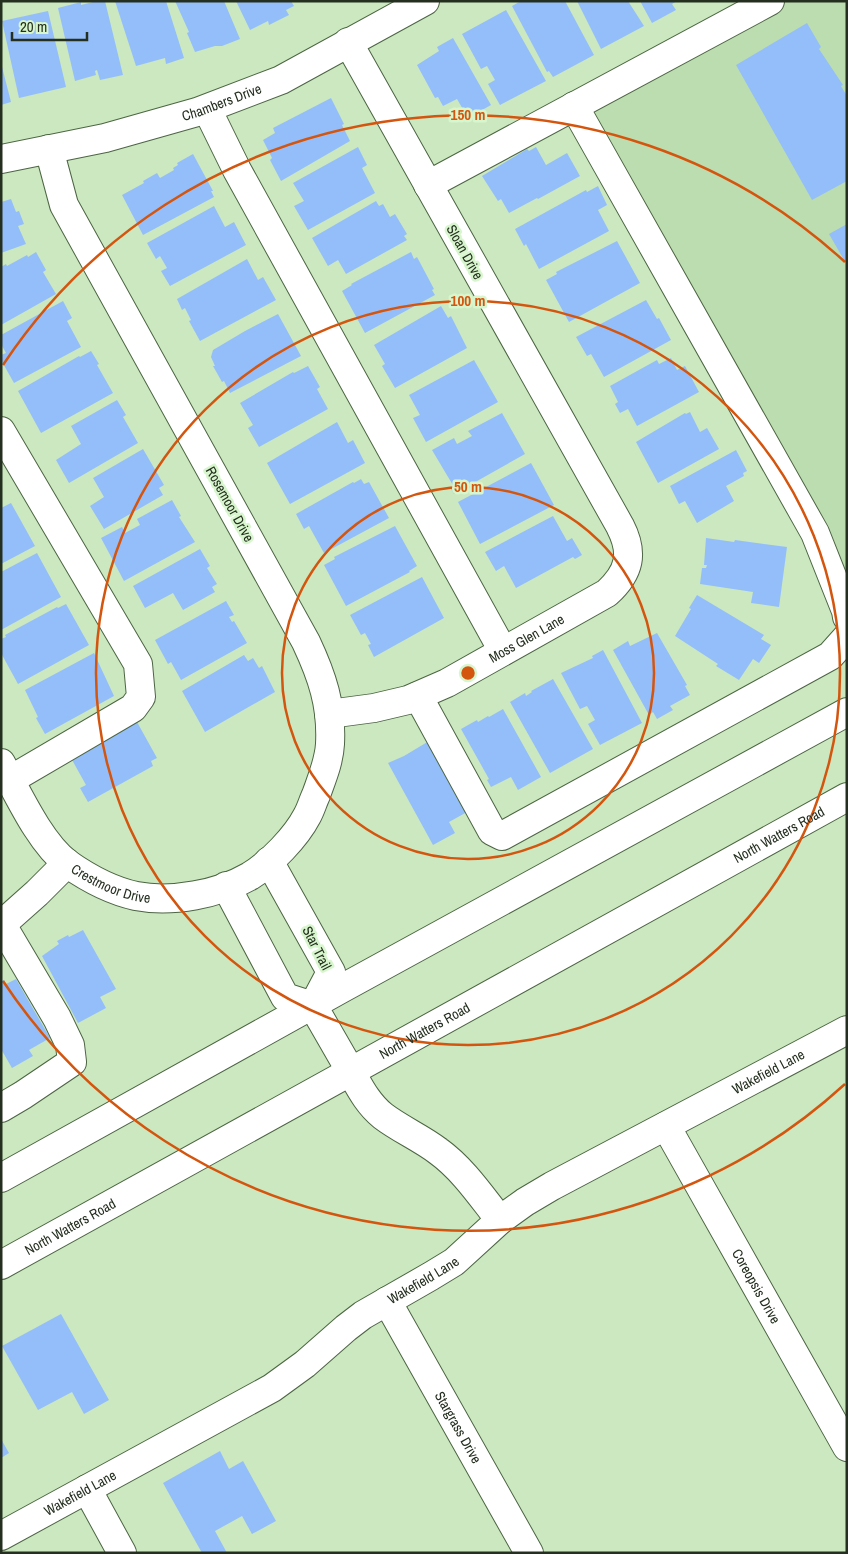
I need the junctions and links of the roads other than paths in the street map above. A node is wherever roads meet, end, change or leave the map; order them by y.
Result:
1 (425, 1) edge
2 (770, 1) edge
3 (348, 42) junction
4 (574, 106) junction
5 (207, 109) junction
6 (49, 150) junction
7 (1, 159) edge
8 (428, 185) junction
9 (1, 431) edge
10 (626, 570) joint
11 (847, 617) edge
12 (847, 638) edge
13 (503, 651) junction
14 (418, 696) junction
15 (847, 712) edge
16 (330, 714) junction
17 (6, 772) edge
18 (847, 797) edge
19 (269, 861) junction
20 (67, 863) junction
21 (226, 886) junction
22 (2, 925) edge
23 (313, 1006) junction
24 (847, 1030) edge
25 (351, 1072) junction
26 (1, 1108) edge
27 (666, 1126) junction
28 (1, 1178) edge
29 (500, 1220) junction
30 (1, 1265) edge
31 (387, 1301) junction
32 (840, 1420) edge
33 (847, 1447) edge
34 (87, 1489) junction
35 (1, 1536) edge
36 (122, 1553) edge
37 (529, 1553) edge

1 - 3 street, Chambers Drive
2 - 4 street
3 - 5 street, Chambers Drive
3 - 8 street, Sloan Drive
4 - 8 street
4 - 11 street
5 - 6 street, Chambers Drive
5 - 13 street
6 - 7 street, Chambers Drive
6 - 16 street, Rosemoor Drive
8 - 10 street, Sloan Drive
9 - 17 street
10 - 13 street, Moss Glen Lane
12 - 14 street
13 - 14 street, Moss Glen Lane
14 - 16 street, Moss Glen Lane
15 - 23 street
16 - 19 street, Rosemoor Drive
17 - 20 street, Crestmoor Drive
18 - 25 street, North Watters Road
19 - 21 street, Crestmoor Drive
19 - 23 street, Star Trail
20 - 21 street, Crestmoor Drive
20 - 22 street
21 - 23 street
22 - 26 street
23 - 25 street
23 - 28 street
24 - 27 street, Wakefield Lane
25 - 29 street
25 - 30 street, North Watters Road
27 - 29 street, Wakefield Lane
27 - 32 street, Coreopsis Drive
29 - 31 street, Wakefield Lane
31 - 34 street, Wakefield Lane
31 - 37 street, Stargrass Drive
32 - 33 street, Coreopsis Drive
34 - 35 street, Wakefield Lane
34 - 36 street

